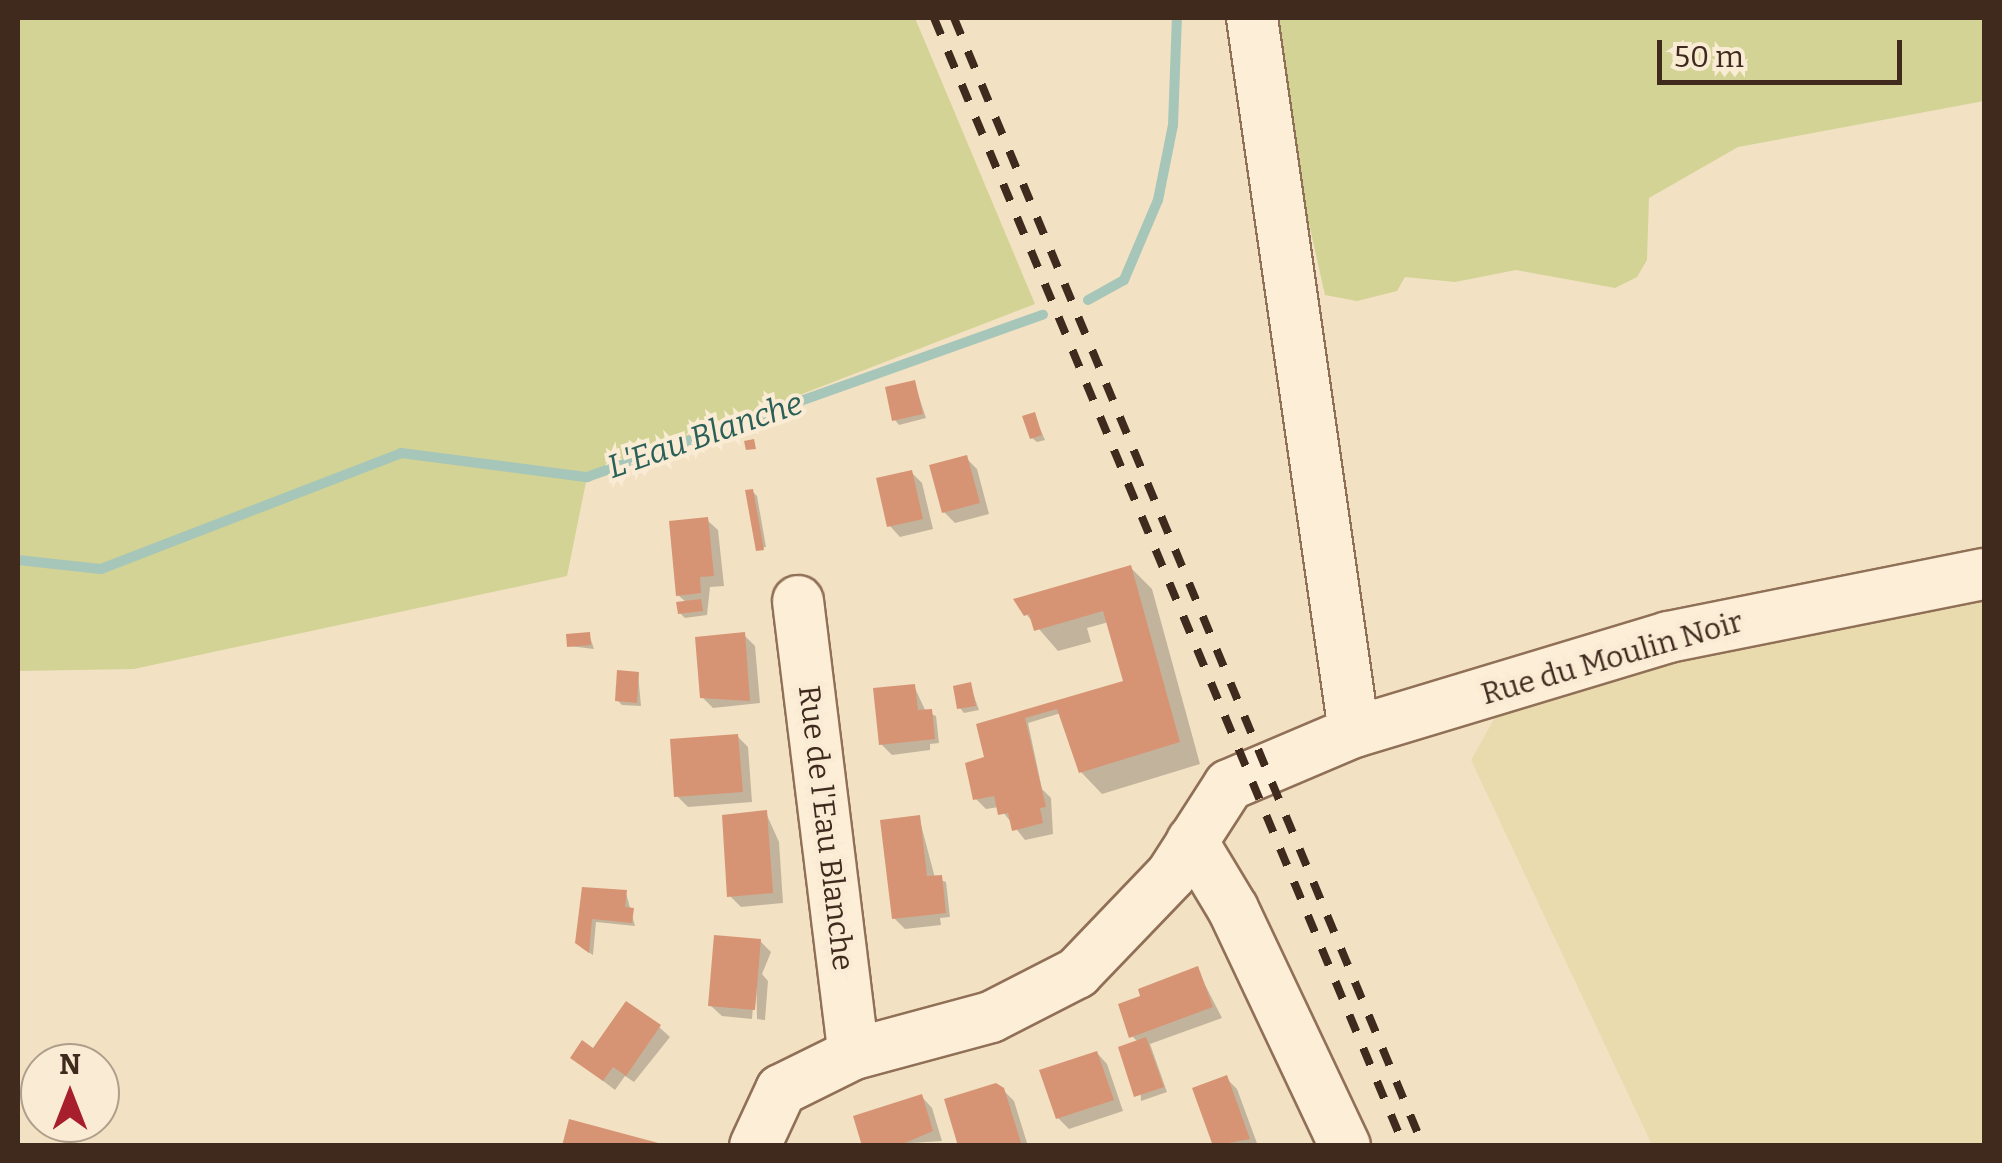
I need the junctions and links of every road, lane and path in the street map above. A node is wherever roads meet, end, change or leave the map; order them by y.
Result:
1 (1252, 18) edge
2 (1984, 574) edge
3 (798, 601) dead end
4 (1354, 732) junction
5 (1192, 841) junction
6 (854, 1054) junction
7 (755, 1146) edge
8 (1345, 1146) edge

1 - 4 street
2 - 4 street, Rue du Moulin Noir
3 - 6 street, Rue de l'Eau Blanche
4 - 5 street, Rue du Moulin Noir
5 - 6 street, Rue du Moulin Noir
5 - 8 street
6 - 7 street, Rue du Moulin Noir

